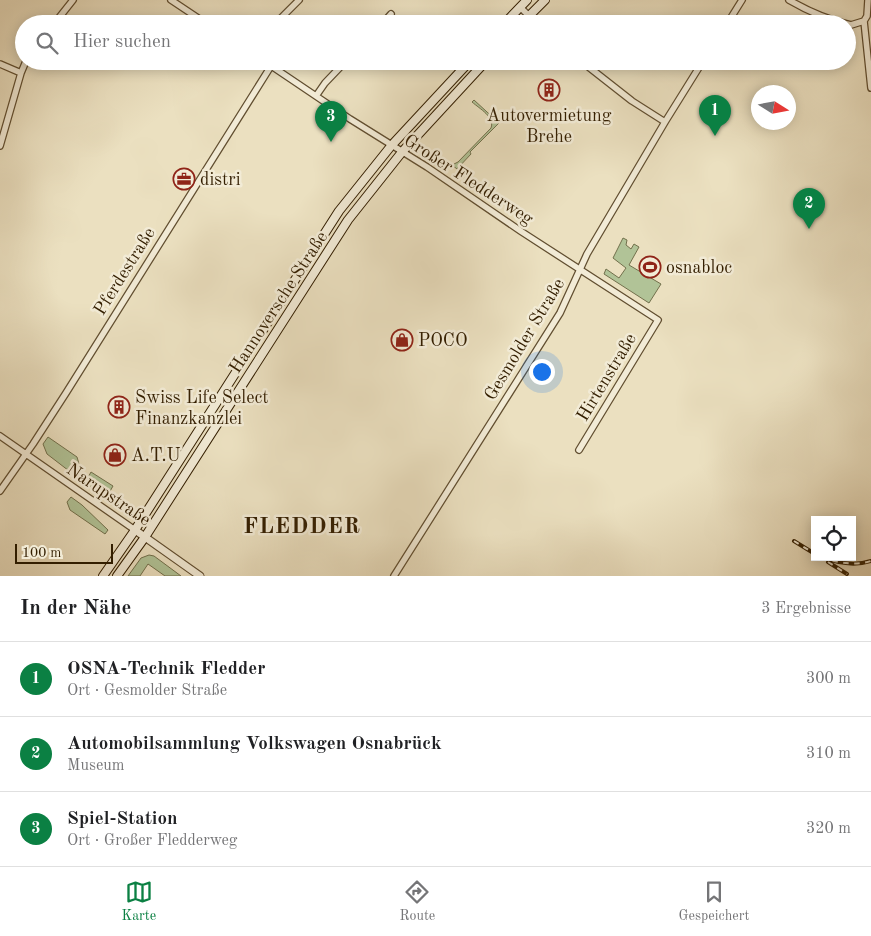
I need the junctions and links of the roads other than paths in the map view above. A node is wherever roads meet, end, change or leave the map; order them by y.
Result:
1 (73, 0) edge
2 (170, 0) edge
3 (299, 0) edge
4 (527, 0) edge
5 (545, 0) edge
6 (742, 0) edge
7 (789, 0) edge
8 (868, 0) edge
9 (520, 7) junction
10 (61, 15) edge
11 (193, 15) edge
12 (284, 15) edge
13 (512, 15) edge
14 (527, 15) edge
15 (529, 15) edge
16 (733, 15) edge
17 (818, 15) edge
18 (864, 21) junction
19 (856, 23) edge
20 (0, 64) edge
21 (22, 70) edge
22 (268, 70) edge
23 (277, 70) edge
24 (337, 70) edge
25 (462, 70) edge
26 (478, 70) edge
27 (592, 70) edge
28 (697, 70) edge
29 (21, 73) junction
30 (871, 88) edge
31 (316, 96) junction
32 (665, 122) junction
33 (0, 146) edge
34 (391, 146) junction
35 (402, 152) junction
36 (580, 270) junction
37 (658, 320) joint
38 (0, 436) edge
39 (579, 450) dead end
40 (25, 454) junction
41 (0, 490) edge
42 (135, 530) junction
43 (146, 537) junction
44 (103, 576) edge
45 (117, 576) edge
46 (200, 576) edge
47 (394, 576) edge

1 - 10 street
2 - 11 street
3 - 12 street
4 - 9 main road
5 - 15 main road
6 - 16 street
7 - 17 street
8 - 18 street
9 - 13 main road
9 - 14 street
18 - 19 street
18 - 30 street
20 - 29 street
21 - 29 street
22 - 40 street, Pferdestraße
23 - 31 street, Großer Fledderweg
24 - 31 street
25 - 34 main road, Hannoversche Straße
26 - 35 main road, Hannoversche Straße
27 - 32 street
28 - 32 street, Gesmolder Straße
29 - 33 street
31 - 34 street, Großer Fledderweg
32 - 36 street, Gesmolder Straße
34 - 35 street, Großer Fledderweg
34 - 42 main road, Hannoversche Straße
35 - 36 street, Großer Fledderweg
35 - 43 main road, Hannoversche Straße
36 - 37 street, Großer Fledderweg
36 - 47 street, Gesmolder Straße
37 - 39 street, Hirtenstraße
38 - 40 street, Narupstraße
40 - 41 street, Pferdestraße
40 - 42 street, Narupstraße
42 - 43 street, Narupstraße
42 - 44 main road, Hannoversche Straße
43 - 45 main road, Hannoversche Straße
43 - 46 street, Narupstraße

